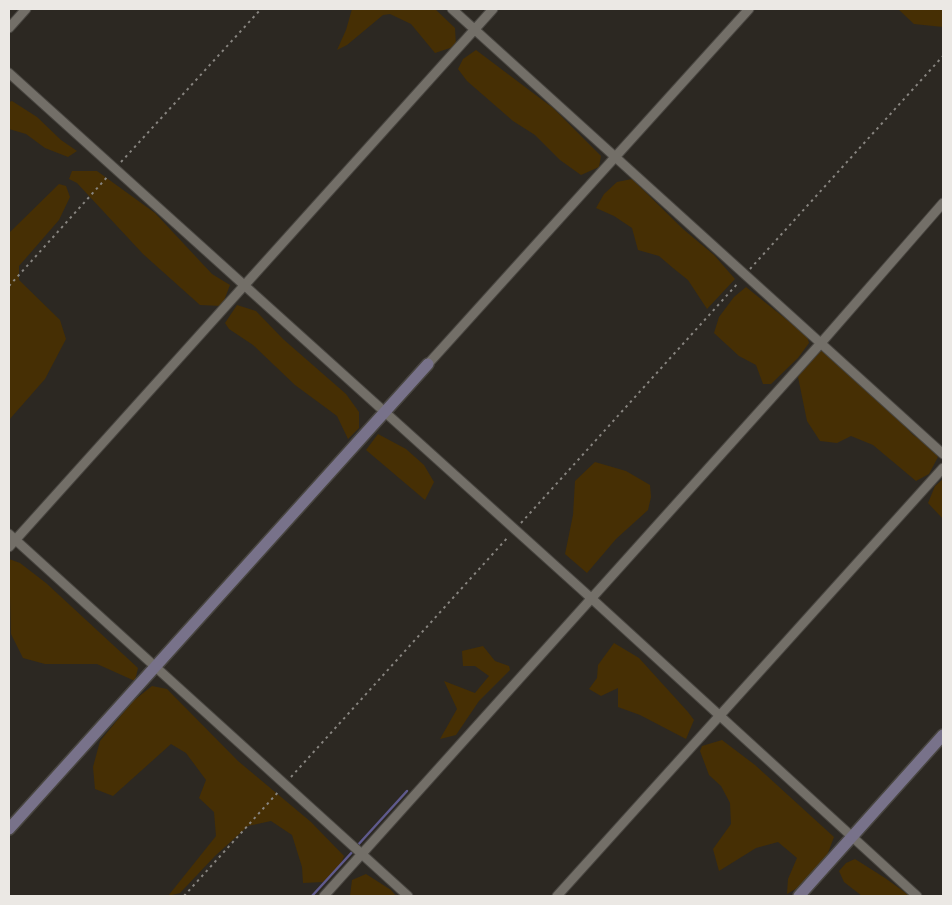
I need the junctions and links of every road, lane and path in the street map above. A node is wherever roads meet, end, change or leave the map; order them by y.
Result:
1 (26, 9) edge
2 (261, 9) edge
3 (452, 9) edge
4 (493, 9) edge
5 (749, 9) edge
6 (9, 28) edge
7 (474, 29) junction
8 (943, 56) edge
9 (9, 73) edge
10 (615, 157) junction
11 (115, 169) junction
12 (943, 202) edge
13 (745, 275) junction
14 (9, 286) edge
15 (243, 286) junction
16 (820, 343) junction
17 (428, 364) joint
18 (384, 414) junction
19 (943, 454) edge
20 (943, 468) edge
21 (515, 530) junction
22 (11, 541) edge
23 (591, 598) junction
24 (154, 667) junction
25 (719, 716) junction
26 (943, 735) edge
27 (284, 785) junction
28 (9, 829) edge
29 (852, 838) junction
30 (362, 854) junction
31 (184, 896) edge
32 (324, 896) edge
33 (408, 896) edge
34 (556, 896) edge
35 (799, 896) edge
36 (917, 896) edge

1 - 6 street
2 - 11 path
3 - 7 street
4 - 7 street
5 - 10 street
7 - 10 street
7 - 15 street
8 - 13 path
9 - 11 street
10 - 13 street
10 - 17 street
11 - 14 path
11 - 15 street
12 - 16 street
13 - 16 street
13 - 21 path
15 - 18 street
15 - 22 street
16 - 19 street
16 - 23 street
17 - 18 street
18 - 21 street
18 - 24 street
20 - 25 street
21 - 23 street
21 - 27 path
22 - 24 street
23 - 25 street
23 - 30 street
24 - 27 street
24 - 28 street
25 - 29 street
25 - 34 street
26 - 29 street
27 - 30 street
27 - 31 path
29 - 35 street
29 - 36 street
30 - 32 street
30 - 33 street

